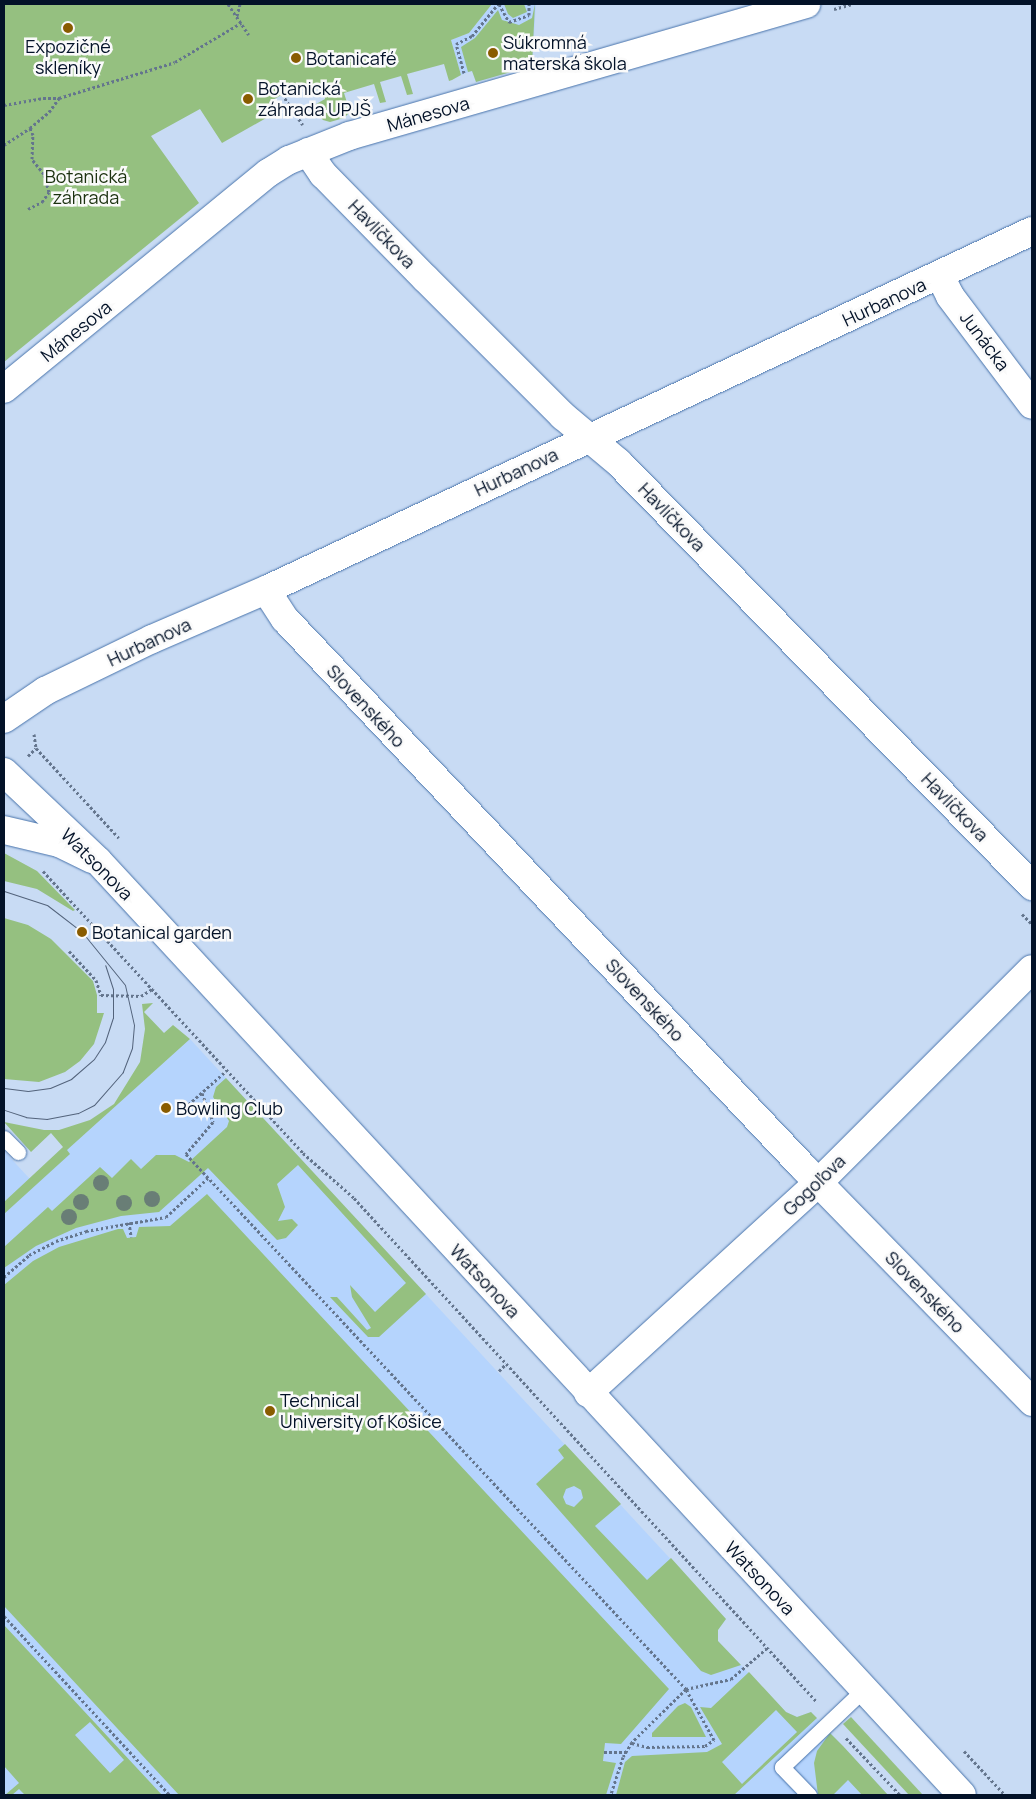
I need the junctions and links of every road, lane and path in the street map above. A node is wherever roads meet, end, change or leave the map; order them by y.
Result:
1 (228, 4) edge
2 (240, 4) edge
3 (499, 4) edge
4 (529, 4) edge
5 (806, 4) edge
6 (236, 16) junction
7 (241, 23) junction
8 (249, 36) dead end
9 (464, 73) dead end
10 (59, 98) junction
11 (4, 105) edge
12 (30, 128) junction
13 (4, 144) edge
14 (308, 152) junction
15 (28, 209) dead end
16 (1032, 231) edge
17 (940, 276) junction
18 (4, 389) edge
19 (1032, 405) edge
20 (589, 438) junction
21 (266, 590) junction
22 (28, 701) junction
23 (4, 719) edge
24 (4, 772) edge
25 (4, 830) edge
26 (124, 843) dead end
27 (98, 861) junction
28 (39, 867) dead end
29 (1032, 886) edge
30 (69, 951) dead end
31 (1032, 969) edge
32 (154, 988) junction
33 (226, 1071) junction
34 (202, 1093) junction
35 (181, 1111) dead end
36 (4, 1138) edge
37 (18, 1152) dead end
38 (208, 1178) junction
39 (818, 1182) junction
40 (129, 1222) junction
41 (131, 1237) dead end
42 (4, 1277) edge
43 (506, 1364) junction
44 (499, 1371) dead end
45 (588, 1393) junction
46 (1032, 1402) edge
47 (4, 1616) edge
48 (767, 1648) junction
49 (686, 1689) junction
50 (863, 1690) junction
51 (832, 1720) junction
52 (632, 1742) junction
53 (961, 1748) dead end
54 (604, 1752) dead end
55 (626, 1752) junction
56 (170, 1795) edge
57 (611, 1795) edge
58 (809, 1795) edge
59 (900, 1795) edge
60 (962, 1795) edge
61 (1005, 1795) edge

1 - 6 path
2 - 6 path
3 - 4 path
3 - 9 path
5 - 14 street, Mánesova
6 - 7 path
7 - 8 path
7 - 10 path
10 - 11 path
10 - 12 path
12 - 13 path
12 - 15 path
14 - 18 street, Mánesova
14 - 20 street, Havlíčkova
16 - 17 street, Hurbanova
17 - 19 street, Junácka
17 - 20 street, Hurbanova
20 - 21 street, Hurbanova
20 - 29 street, Havlíčkova
21 - 22 street, Hurbanova
21 - 39 street, Slovenského
22 - 23 street, Hurbanova
22 - 26 path
24 - 27 street, Watsonova
25 - 27 street
27 - 45 street, Watsonova
28 - 32 path
30 - 32 path
31 - 39 street, Gogoľova
32 - 33 path
33 - 34 path
33 - 43 path
34 - 35 path
34 - 38 path
36 - 37 lane
38 - 40 path
38 - 49 path
39 - 45 street, Gogoľova
39 - 46 street, Slovenského
40 - 41 path
40 - 42 path
43 - 44 path
43 - 48 path
45 - 50 street, Watsonova
47 - 56 path
48 - 49 path
48 - 51 path
49 - 52 path
49 - 52 path
50 - 51 lane
50 - 60 street, Watsonova
51 - 58 lane
51 - 59 path
52 - 55 path
53 - 61 path
54 - 55 path
55 - 57 path

